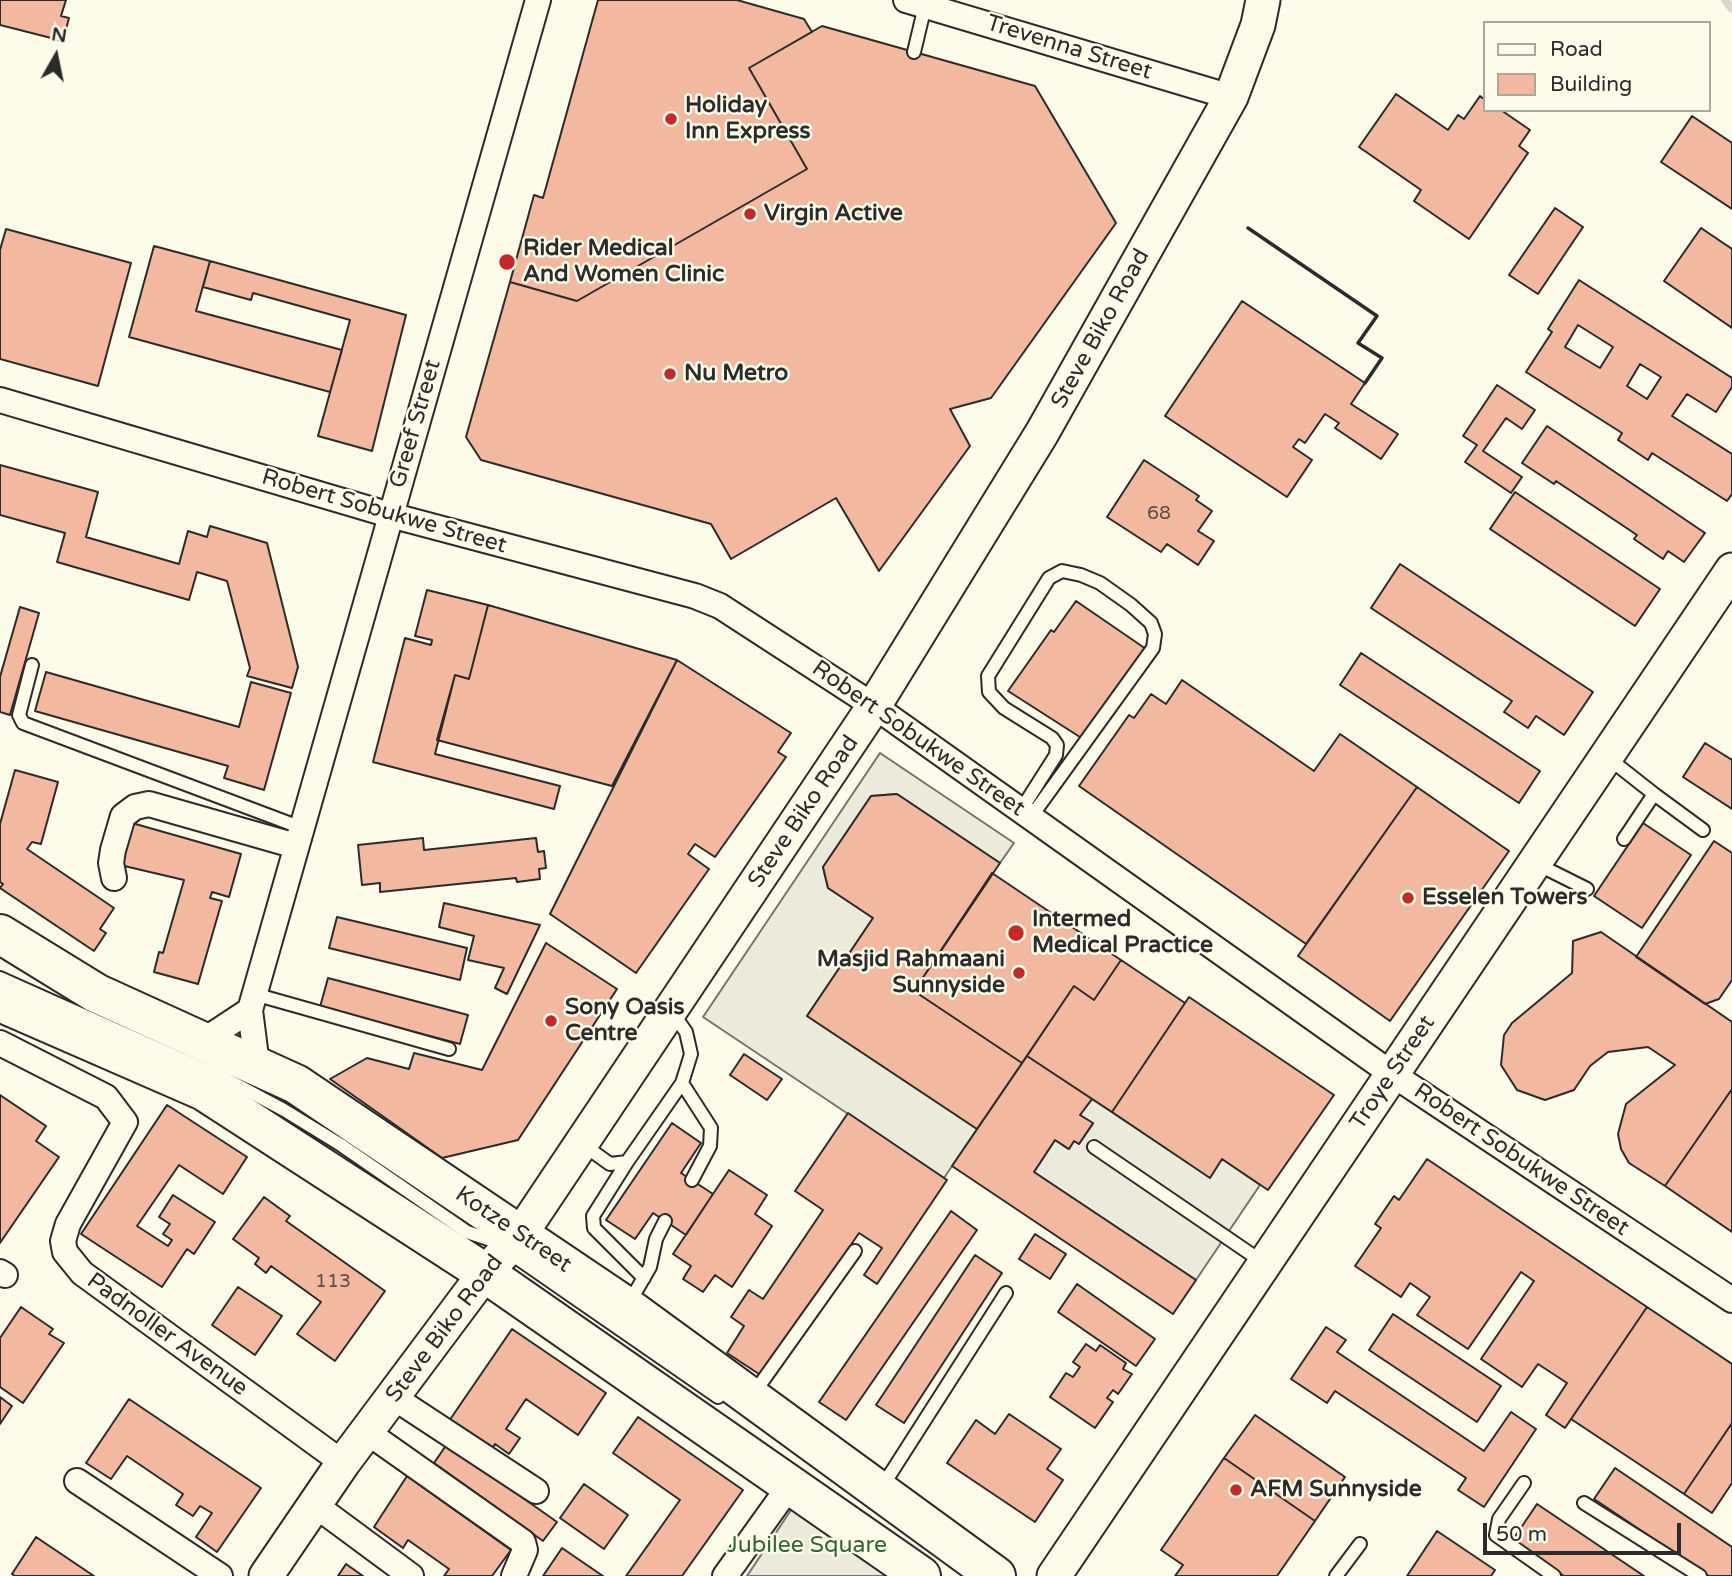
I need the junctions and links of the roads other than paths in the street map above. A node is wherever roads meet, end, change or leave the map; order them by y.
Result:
1 (538, 0) edge
2 (1263, 0) edge
3 (916, 3) edge
4 (914, 52) dead end
5 (1231, 97) junction
6 (0, 400) edge
7 (390, 515) junction
8 (1732, 570) edge
9 (32, 665) dead end
10 (874, 706) junction
11 (1606, 757) junction
12 (1654, 794) junction
13 (1026, 814) junction
14 (1703, 830) dead end
15 (299, 837) junction
16 (1624, 839) dead end
17 (1535, 862) junction
18 (114, 878) dead end
19 (1587, 890) dead end
20 (0, 934) edge
21 (0, 978) edge
22 (58, 989) dead end
23 (0, 1002) edge
24 (252, 1002) junction
25 (672, 1012) junction
26 (203, 1041) junction
27 (0, 1043) edge
28 (449, 1049) dead end
29 (257, 1065) junction
30 (1392, 1074) junction
31 (682, 1083) junction
32 (581, 1144) junction
33 (1094, 1147) dead end
34 (627, 1162) junction
35 (692, 1180) dead end
36 (665, 1221) dead end
37 (501, 1250) junction
38 (855, 1251) dead end
39 (1265, 1264) junction
40 (636, 1292) junction
41 (1006, 1293) dead end
42 (1732, 1300) edge
43 (393, 1397) junction
44 (738, 1399) junction
45 (367, 1432) junction
46 (343, 1463) junction
47 (77, 1481) dead end
48 (1524, 1483) dead end
49 (791, 1484) junction
50 (880, 1490) junction
51 (536, 1491) dead end
52 (1584, 1503) dead end
53 (315, 1504) junction
54 (1360, 1544) dead end
55 (220, 1576) edge
56 (266, 1576) edge
57 (411, 1576) edge
58 (514, 1576) edge
59 (725, 1576) edge
60 (921, 1576) edge
61 (996, 1576) edge
62 (1054, 1576) edge
63 (1336, 1576) edge
64 (1554, 1576) edge
65 (1700, 1576) edge

1 - 7 street, Greef Street
2 - 5 main road, Steve Biko Road
3 - 4 lane
3 - 5 street, Trevenna Street
5 - 10 main road, Steve Biko Road
6 - 7 street, Robert Sobukwe Street
7 - 10 street, Robert Sobukwe Street
7 - 15 street, Greef Street
8 - 11 main road, Troye Street
9 - 15 lane
10 - 13 street, Robert Sobukwe Street
10 - 25 main road, Steve Biko Road
11 - 12 lane
11 - 17 main road, Troye Street
12 - 14 lane
12 - 16 lane
13 - 13 lane
13 - 30 street, Robert Sobukwe Street
15 - 18 street
15 - 24 street, Greef Street
17 - 19 lane
17 - 30 main road, Troye Street
20 - 26 main road, Kotze Street
21 - 37 lane, Kotze Street
22 - 37 lane, Kotze Street
23 - 37 main road, Kotze Street
24 - 26 street
24 - 28 lane
24 - 29 street, Greef Street
25 - 31 lane
25 - 32 main road, Steve Biko Road
26 - 29 main road, Kotze Street
27 - 46 street, Padnoller Avenue
29 - 37 main road, Kotze Street
30 - 39 main road, Troye Street
30 - 42 street, Robert Sobukwe Street
31 - 34 lane
31 - 35 lane
32 - 34 lane
32 - 37 main road, Steve Biko Road
33 - 39 lane
34 - 40 lane
36 - 40 lane
37 - 40 main road, Kotze Street
37 - 43 main road, Steve Biko Road
37 - 44 lane, Kotze Street
37 - 49 main road, Kotze Street
38 - 44 lane
39 - 62 main road, Troye Street
40 - 44 main road, Kotze Street
41 - 50 lane
43 - 45 main road, Steve Biko Road
43 - 51 street
44 - 50 main road, Kotze Street
45 - 46 main road, Steve Biko Road
45 - 58 street
46 - 53 main road, Steve Biko Road
47 - 55 street
48 - 64 lane
49 - 59 street
49 - 60 main road, Kotze Street
50 - 61 main road, Kotze Street
52 - 65 lane
53 - 56 main road, Steve Biko Road
53 - 57 street
54 - 63 lane

